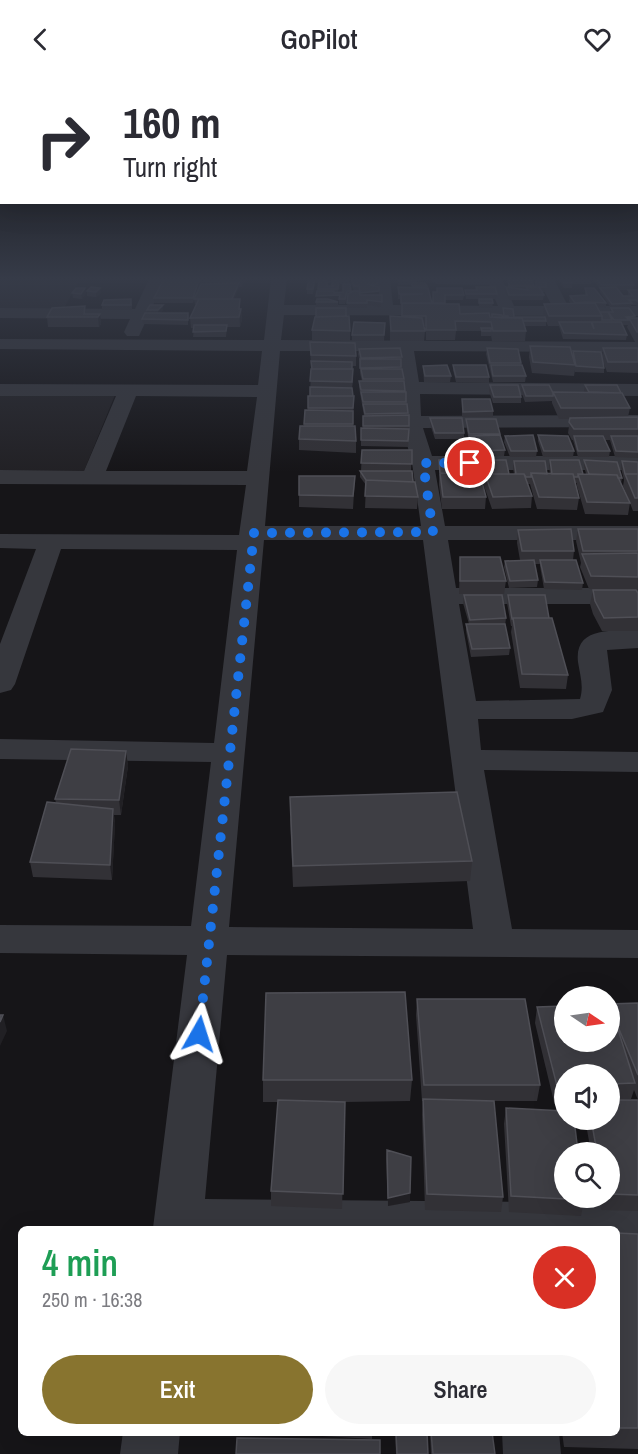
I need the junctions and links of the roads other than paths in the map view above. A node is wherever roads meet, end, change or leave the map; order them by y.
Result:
1 (0, 344) edge
2 (128, 345) joint
3 (272, 345) junction
4 (405, 346) junction
5 (638, 347) edge
6 (410, 388) junction
7 (0, 390) edge
8 (638, 390) edge
9 (128, 391) junction
10 (267, 391) junction
11 (638, 421) edge
12 (411, 422) junction
13 (423, 463) junction
14 (638, 463) edge
15 (0, 477) edge
16 (92, 478) junction
17 (259, 478) junction
18 (433, 532) junction
19 (638, 533) edge
20 (253, 538) junction
21 (52, 540) junction
22 (0, 541) edge
23 (443, 596) junction
24 (638, 596) edge
25 (638, 639) edge
26 (2, 674) edge
27 (462, 710) junction
28 (0, 749) edge
29 (229, 753) junction
30 (466, 760) junction
31 (638, 762) edge
32 (0, 939) edge
33 (209, 941) junction
34 (495, 943) junction
35 (638, 944) edge
36 (178, 1225) edge
37 (638, 1225) edge
38 (510, 1226) edge
39 (151, 1436) edge
40 (530, 1436) edge
41 (149, 1454) edge
42 (532, 1454) edge

1 - 2 street
2 - 3 street
3 - 4 street
3 - 10 street
4 - 5 street
4 - 6 street
6 - 8 street
6 - 12 street
7 - 9 street
9 - 10 street
9 - 16 street
10 - 17 street
11 - 12 street
12 - 13 street
13 - 14 street
13 - 18 street
15 - 16 street
16 - 17 street
17 - 20 street
18 - 19 street
18 - 20 street
18 - 23 street
20 - 21 street
20 - 29 street
21 - 22 street
21 - 26 street
23 - 24 street
23 - 27 street
25 - 27 street
27 - 30 street
28 - 29 street
29 - 33 street
30 - 31 street
30 - 34 street
32 - 33 street
33 - 34 street
33 - 36 street
34 - 35 street
36 - 38 street
37 - 38 street
39 - 41 street
40 - 42 street

